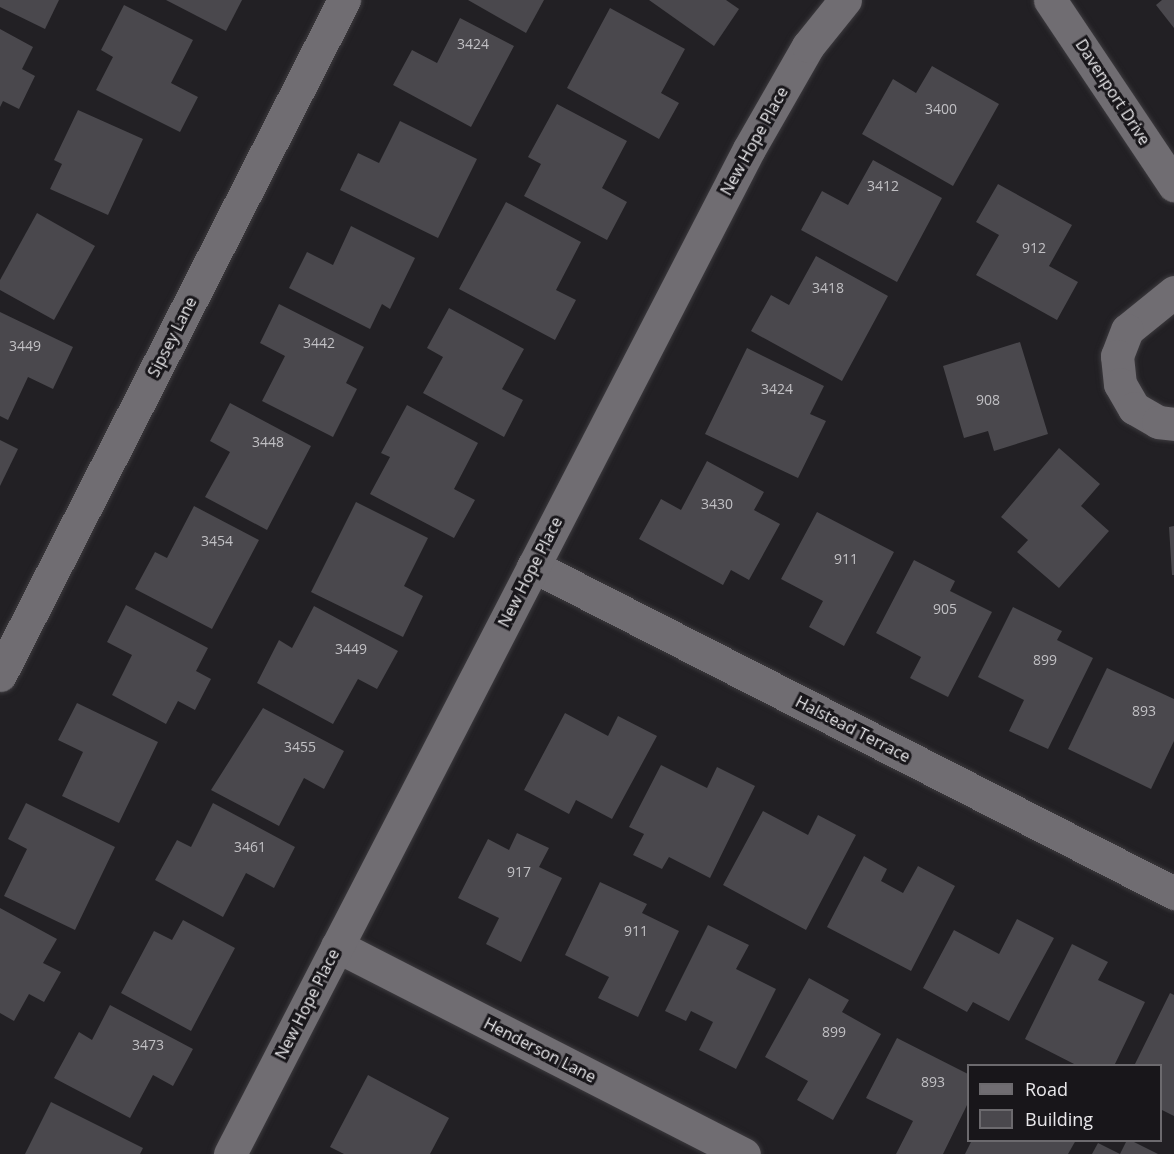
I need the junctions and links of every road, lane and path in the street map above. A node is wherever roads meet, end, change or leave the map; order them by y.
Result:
1 (344, 0) edge
2 (845, 0) edge
3 (1050, 0) edge
4 (1174, 185) edge
5 (1174, 292) edge
6 (1174, 424) edge
7 (533, 566) junction
8 (0, 675) edge
9 (1174, 893) edge
10 (337, 946) junction
11 (230, 1154) edge
12 (744, 1154) edge

1 - 8 street, Sipsey Lane
2 - 7 street, New Hope Place
3 - 4 street, Davenport Drive
5 - 6 street
7 - 9 street, Halstead Terrace
7 - 10 street, New Hope Place
10 - 11 street, New Hope Place
10 - 12 street, Henderson Lane

